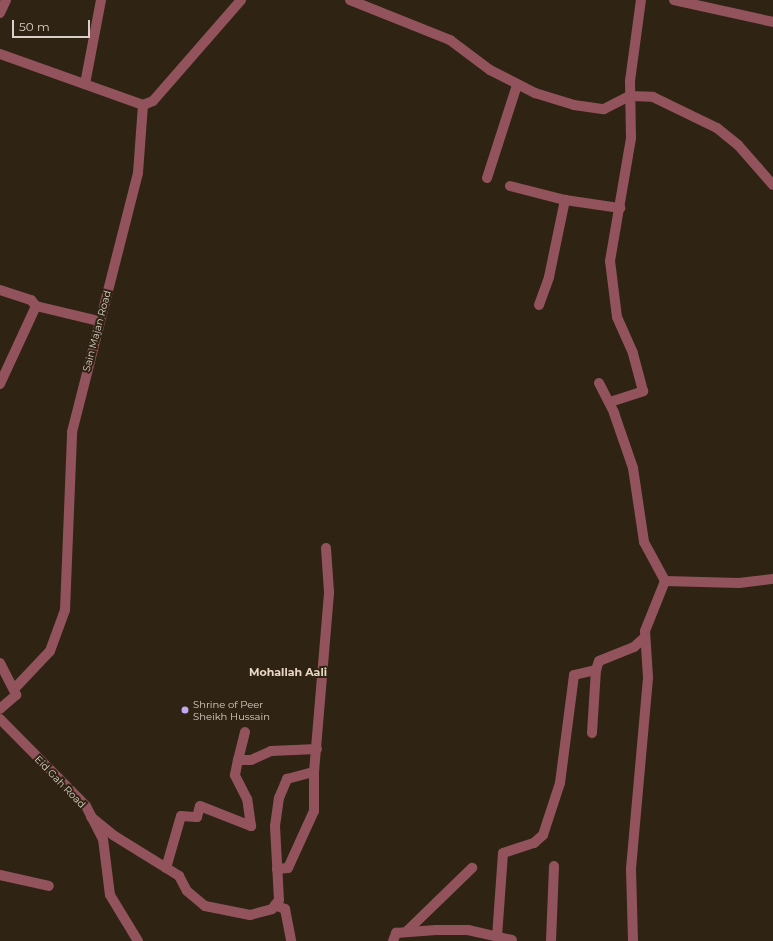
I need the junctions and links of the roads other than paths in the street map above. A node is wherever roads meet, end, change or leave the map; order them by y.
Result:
1 (6, 0) edge
2 (101, 0) edge
3 (241, 0) edge
4 (350, 0) edge
5 (641, 0) edge
6 (674, 0) edge
7 (724, 0) edge
8 (688, 1) edge
9 (722, 11) junction
10 (0, 13) edge
11 (773, 22) edge
12 (0, 54) edge
13 (85, 84) junction
14 (518, 85) junction
15 (629, 96) junction
16 (143, 105) junction
17 (486, 178) dead end
18 (510, 186) dead end
19 (773, 186) edge
20 (565, 200) junction
21 (620, 208) junction
22 (0, 290) edge
23 (539, 305) dead end
24 (36, 306) junction
25 (99, 321) junction
26 (599, 383) dead end
27 (0, 384) edge
28 (610, 402) junction
29 (326, 548) dead end
30 (773, 579) edge
31 (665, 581) junction
32 (645, 637) junction
33 (0, 663) edge
34 (596, 670) junction
35 (16, 688) junction
36 (0, 709) edge
37 (1, 725) edge
38 (245, 732) dead end
39 (592, 733) dead end
40 (317, 749) junction
41 (238, 760) junction
42 (314, 772) junction
43 (92, 816) junction
44 (554, 866) dead end
45 (166, 868) junction
46 (472, 868) dead end
47 (277, 869) junction
48 (0, 875) edge
49 (49, 886) dead end
50 (275, 905) junction
51 (408, 931) junction
52 (496, 937) junction
53 (512, 940) edge
54 (138, 941) edge
55 (291, 941) edge
56 (392, 941) edge
57 (551, 941) edge
58 (633, 941) edge

1 - 10 street
2 - 13 street
3 - 16 street
4 - 14 street
5 - 15 street
6 - 8 street
7 - 9 street
8 - 9 street
9 - 11 street
12 - 13 street
13 - 16 street
14 - 15 street
14 - 17 street
15 - 19 street
15 - 21 street
16 - 25 street, Sain Majan Road
18 - 20 street
20 - 21 street
20 - 23 street
21 - 28 street
22 - 24 street
24 - 25 street
24 - 27 street
25 - 35 street, Sain Majan Road
26 - 28 street
28 - 31 street
29 - 40 street
30 - 31 street
31 - 32 street
32 - 34 street
32 - 58 street
33 - 35 street
34 - 39 street
34 - 52 street
35 - 36 street, Sain Majan Road
37 - 43 street, Eid Gah Road
38 - 41 street
40 - 41 street
40 - 42 street
41 - 45 street
42 - 47 street
42 - 47 street
43 - 45 street
43 - 54 street, Eid Gah Road
44 - 57 street
45 - 50 street
46 - 51 street
47 - 50 street
48 - 49 street
50 - 55 street
51 - 52 street
51 - 56 street
52 - 53 street

